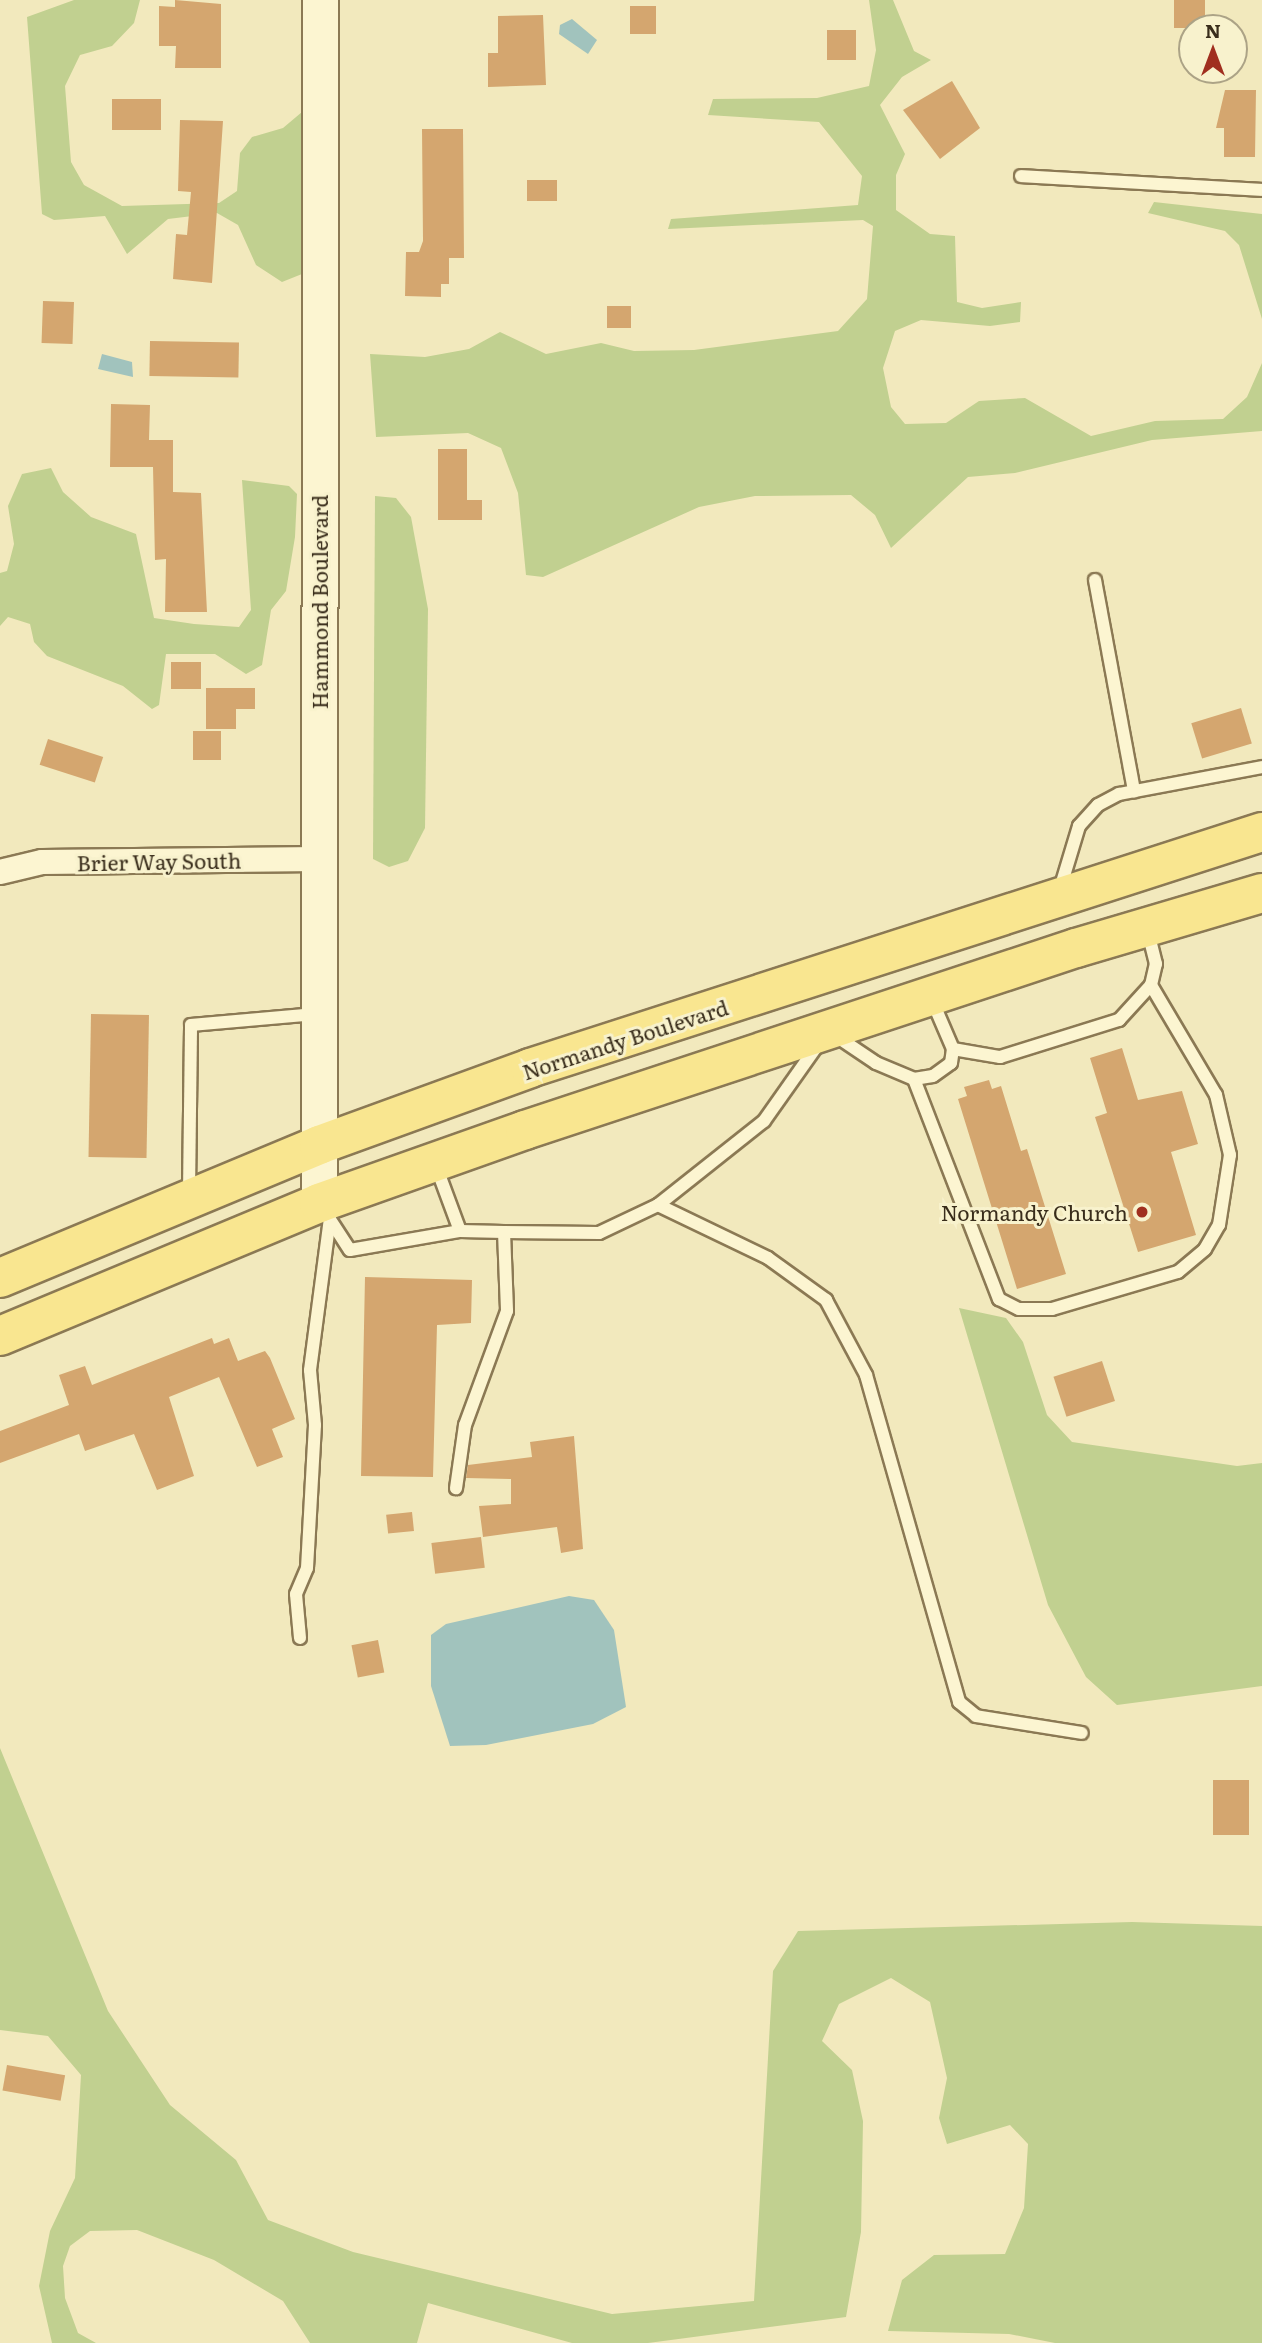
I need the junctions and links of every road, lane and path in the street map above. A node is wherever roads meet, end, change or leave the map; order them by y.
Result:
1 (320, 0) edge
2 (1021, 176) dead end
3 (1262, 190) edge
4 (1095, 580) dead end
5 (1262, 767) edge
6 (1134, 791) junction
7 (1262, 832) edge
8 (318, 859) junction
9 (0, 872) edge
10 (1262, 893) edge
11 (1058, 896) junction
12 (1147, 927) junction
13 (808, 979) junction
14 (1150, 985) junction
15 (931, 996) junction
16 (319, 1014) junction
17 (828, 1030) junction
18 (953, 1049) junction
19 (914, 1079) junction
20 (319, 1145) junction
21 (435, 1163) junction
22 (188, 1200) junction
23 (658, 1205) junction
24 (324, 1211) junction
25 (460, 1231) junction
26 (505, 1232) junction
27 (0, 1278) edge
28 (0, 1336) edge
29 (456, 1488) dead end
30 (300, 1638) dead end
31 (1082, 1733) dead end

1 - 8 street, Hammond Boulevard
2 - 3 lane
4 - 6 lane
5 - 6 lane
6 - 11 lane
7 - 11 main road, Normandy Boulevard
8 - 9 street, Brier Way South
8 - 16 street, Hammond Boulevard
10 - 12 main road
11 - 13 main road, Normandy Boulevard
12 - 14 lane
12 - 15 main road
13 - 17 main road
13 - 20 main road, Normandy Boulevard
14 - 18 lane
14 - 19 lane
15 - 17 main road
15 - 18 lane
16 - 20 street, Hammond Boulevard
16 - 22 lane
17 - 19 lane
17 - 21 main road
17 - 23 lane
18 - 19 lane
20 - 22 main road, Normandy Boulevard
20 - 24 street, Hammond Boulevard
21 - 24 main road
21 - 25 lane
22 - 27 main road, Normandy Boulevard
23 - 26 lane
23 - 31 lane
24 - 25 lane
24 - 28 main road
24 - 30 lane
25 - 26 lane
26 - 29 lane

